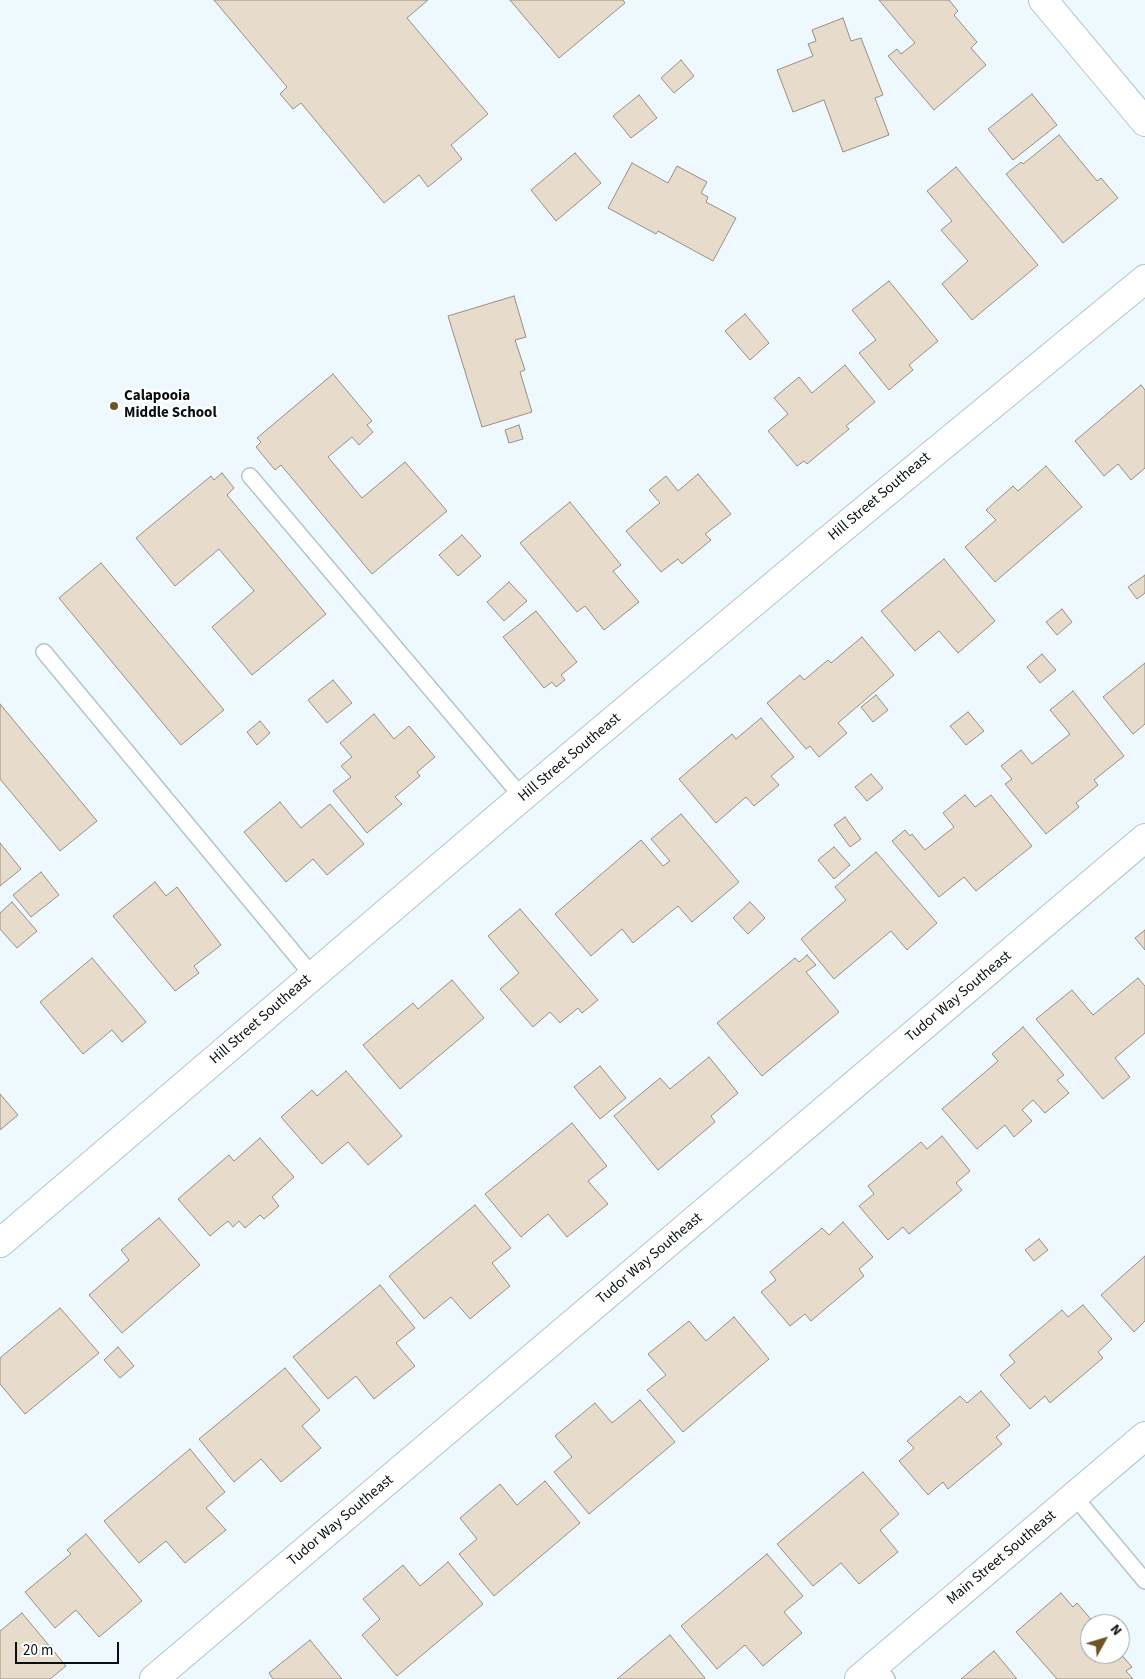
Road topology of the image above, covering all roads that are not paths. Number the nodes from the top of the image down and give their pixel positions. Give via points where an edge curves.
1 (1043, 0) edge
2 (1145, 122) edge
3 (1145, 279) edge
4 (250, 476) dead end
5 (44, 652) dead end
6 (522, 798) junction
7 (1145, 838) edge
8 (313, 976) junction
9 (0, 1243) edge
10 (1145, 1436) edge
11 (1074, 1496) junction
12 (1145, 1581) edge
13 (874, 1674) edge
14 (154, 1679) edge

1 - 2 street
3 - 6 street, Hill Street Southeast via 820,546
4 - 6 lane
5 - 8 lane
6 - 8 street, Hill Street Southeast
7 - 14 street, Tudor Way Southeast
8 - 9 street, Hill Street Southeast
10 - 11 street, Main Street Southeast
11 - 12 lane
11 - 13 street, Main Street Southeast

